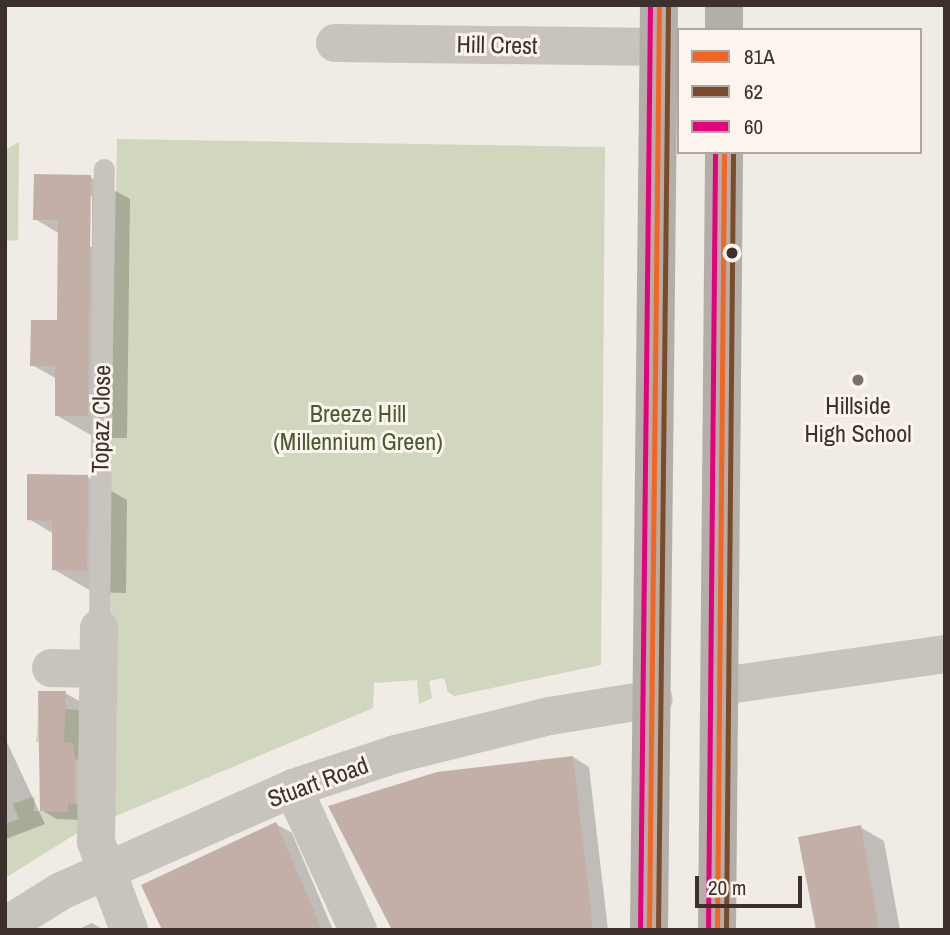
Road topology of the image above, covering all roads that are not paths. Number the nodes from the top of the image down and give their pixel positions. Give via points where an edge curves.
1 (659, 5) edge
2 (724, 5) edge
3 (724, 28) edge
4 (335, 43) dead end
5 (658, 47) junction
6 (724, 154) edge
7 (104, 169) dead end
8 (99, 628) joint
9 (945, 654) edge
10 (51, 668) dead end
11 (98, 669) junction
12 (721, 685) junction
13 (654, 699) junction
14 (293, 788) junction
15 (105, 875) junction
16 (5, 926) edge
17 (129, 930) edge
18 (358, 930) edge
19 (649, 930) edge
20 (717, 930) edge

1 - 5 highway
2 - 3 highway
4 - 5 street, Hill Crest
5 - 13 highway
6 - 12 highway
7 - 8 lane, Topaz Close
8 - 11 street, Topaz Close
9 - 12 street
10 - 11 street
11 - 15 street, Topaz Close via 96,842
12 - 20 highway
13 - 14 street, Stuart Road via 550,716 396,754
13 - 19 highway
14 - 15 street, Stuart Road
14 - 18 street
15 - 16 street, Stuart Road via 61,891
15 - 17 street, Topaz Close

